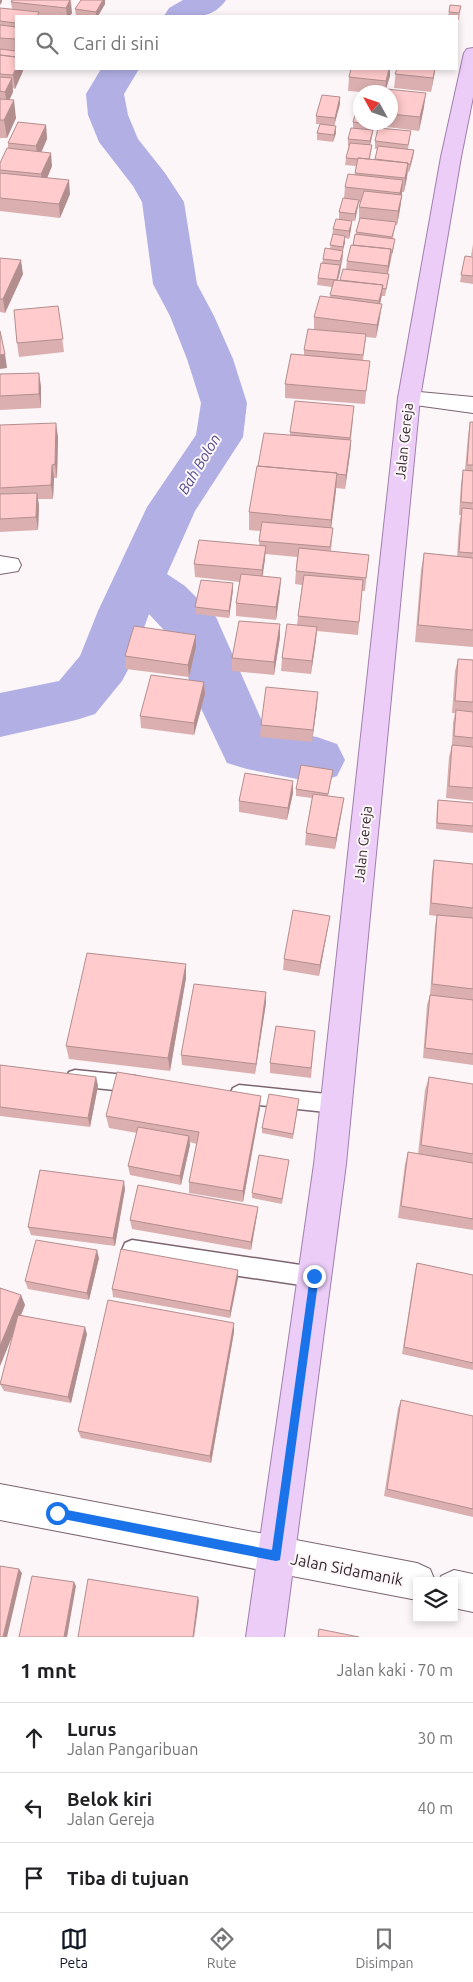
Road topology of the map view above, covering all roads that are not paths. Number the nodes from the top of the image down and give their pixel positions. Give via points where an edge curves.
1 (473, 53) edge
2 (409, 398) junction
3 (473, 405) edge
4 (60, 1076) edge
5 (149, 1085) edge
6 (218, 1092) edge
7 (336, 1104) junction
8 (132, 1250) edge
9 (314, 1276) junction
10 (0, 1502) edge
11 (276, 1556) junction
12 (413, 1581) edge
13 (458, 1590) edge
14 (473, 1593) edge
15 (265, 1637) edge

1 - 2 main road, Jalan Gereja via 451,157
2 - 3 street
2 - 7 main road, Jalan Gereja
4 - 5 lane
6 - 7 lane
7 - 9 main road, Jalan Gereja
8 - 9 lane
9 - 11 main road, Jalan Gereja
10 - 11 street, Jalan Sidamanik
11 - 12 street, Jalan Sidamanik
11 - 15 main road, Jalan Gereja
13 - 14 street

